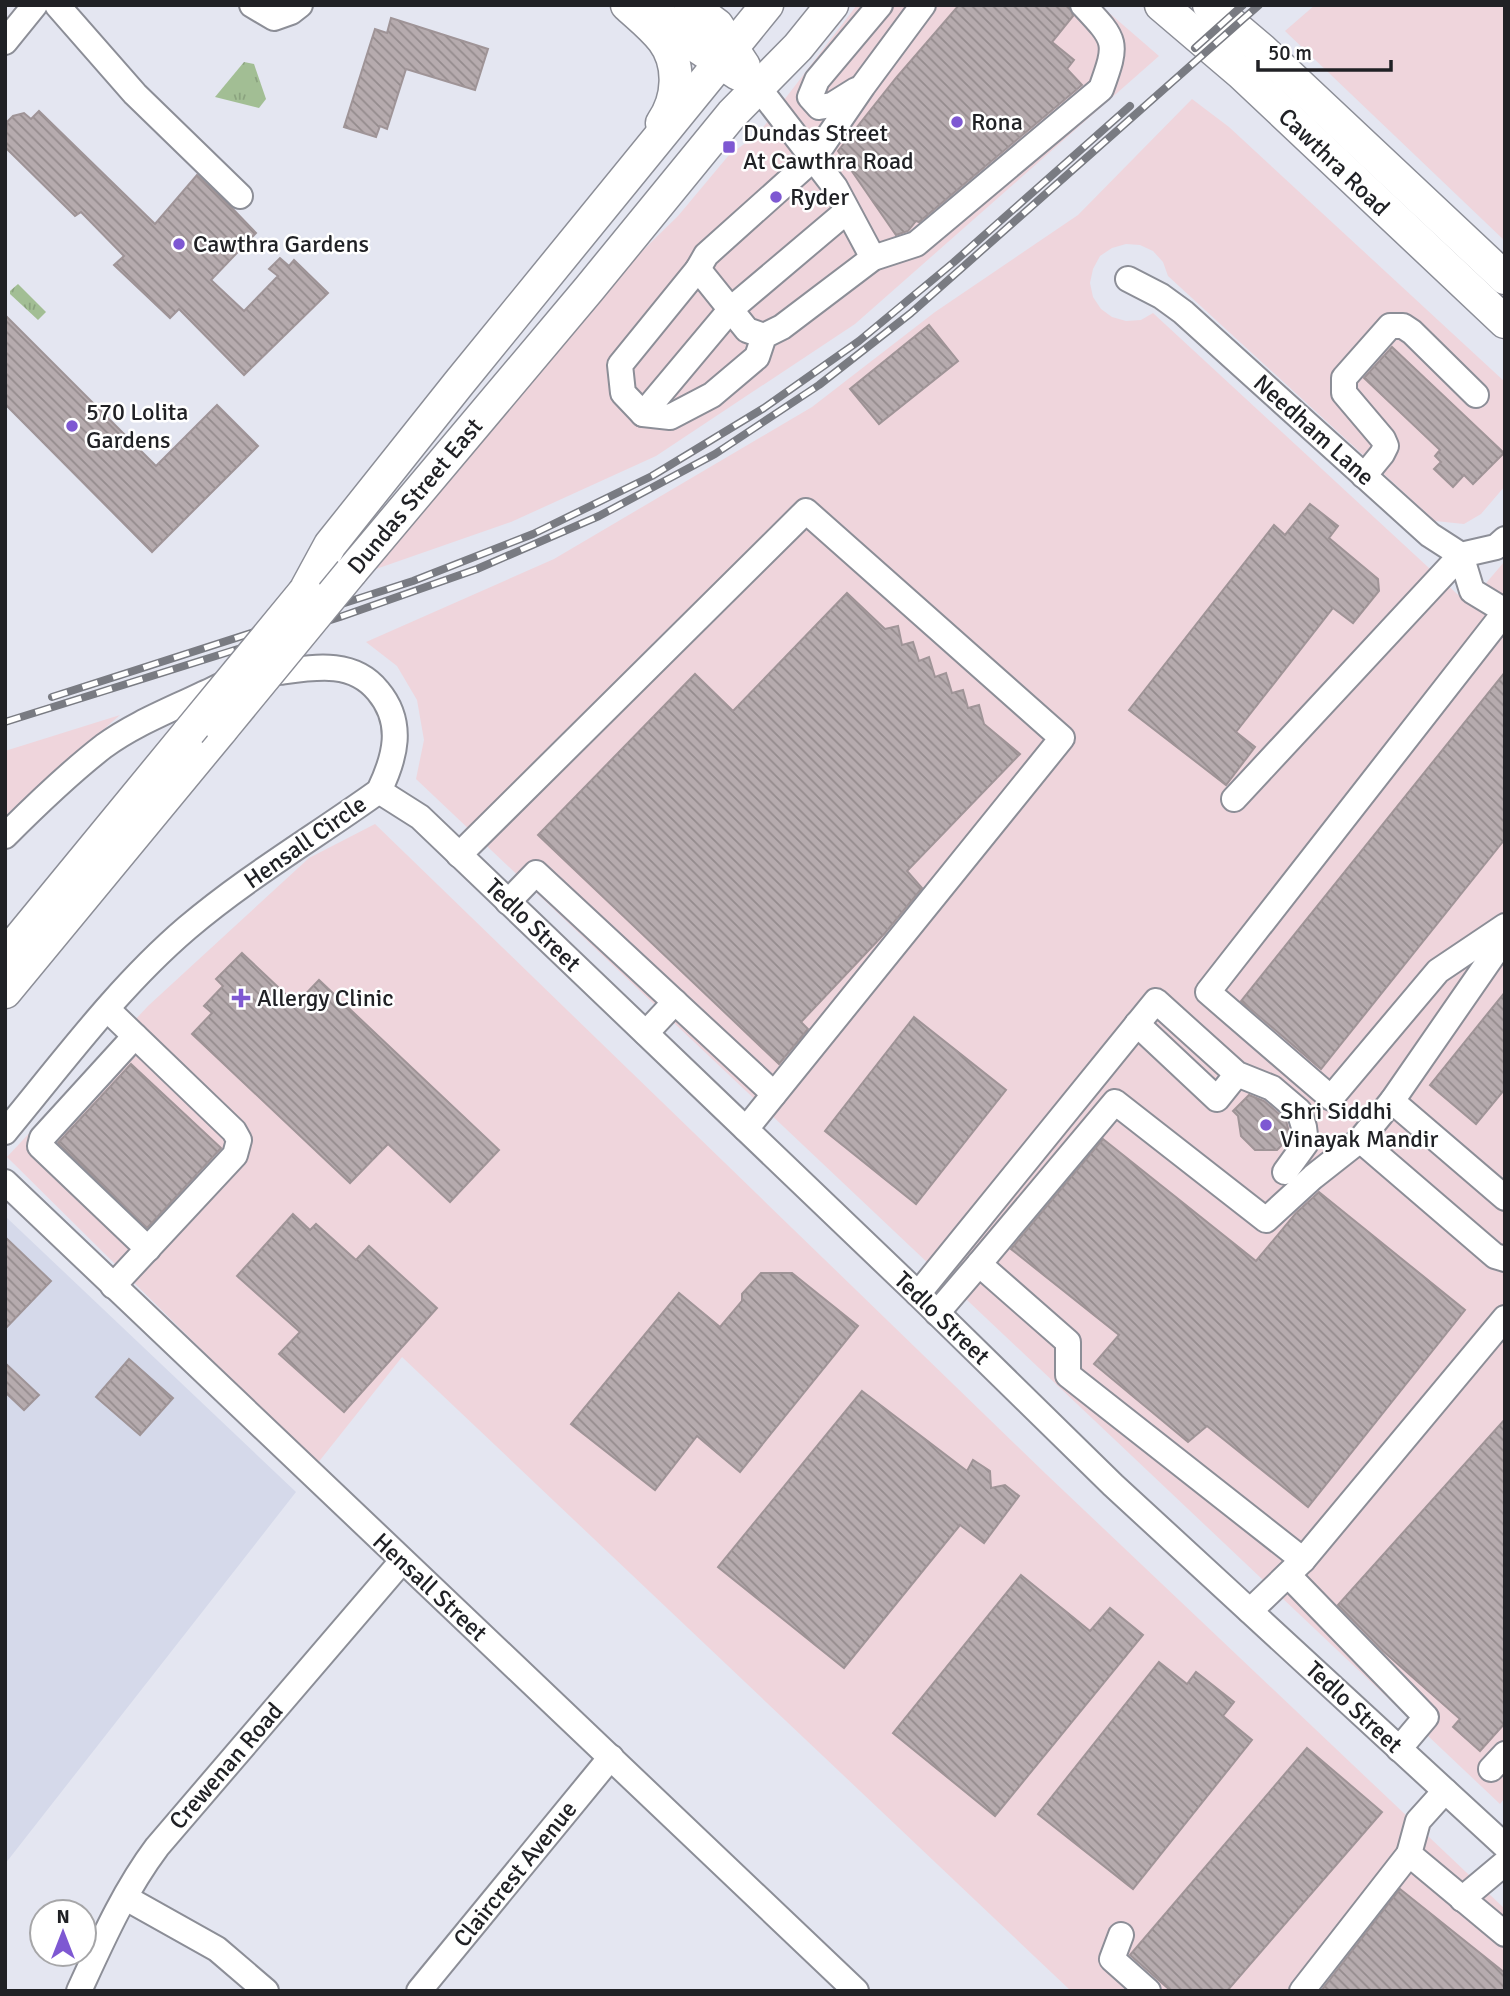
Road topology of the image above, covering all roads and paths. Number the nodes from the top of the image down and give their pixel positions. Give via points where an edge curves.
1 (35, 5) edge
2 (57, 5) edge
3 (252, 5) edge
4 (300, 5) edge
5 (627, 5) edge
6 (648, 5) edge
7 (690, 5) edge
8 (768, 5) edge
9 (832, 5) edge
10 (880, 5) edge
11 (923, 5) edge
12 (1083, 5) edge
13 (1161, 5) edge
14 (1209, 5) edge
15 (5, 42) edge
16 (727, 56) junction
17 (863, 86) junction
18 (758, 87) junction
19 (813, 159) junction
20 (619, 187) junction
21 (240, 196) dead end
22 (848, 211) junction
23 (873, 258) junction
24 (698, 269) junction
25 (1505, 278) edge
26 (1128, 279) dead end
27 (731, 310) junction
28 (1505, 322) edge
29 (764, 336) junction
30 (1476, 395) dead end
31 (643, 414) junction
32 (1364, 476) junction
33 (1505, 539) edge
34 (1461, 555) junction
35 (1505, 611) edge
36 (379, 791) junction
37 (1234, 799) dead end
38 (5, 836) edge
39 (459, 855) junction
40 (508, 902) junction
41 (1505, 926) edge
42 (1505, 938) edge
43 (5, 956) edge
44 (5, 992) edge
45 (675, 1002) junction
46 (107, 1009) junction
47 (646, 1033) junction
48 (135, 1036) junction
49 (774, 1094) junction
50 (1392, 1101) junction
51 (746, 1129) junction
52 (5, 1132) edge
53 (1360, 1140) junction
54 (1284, 1171) dead end
55 (5, 1182) edge
56 (1505, 1198) edge
57 (148, 1249) junction
58 (1505, 1259) edge
59 (979, 1264) junction
60 (113, 1286) junction
61 (918, 1294) junction
62 (937, 1313) junction
63 (1505, 1318) edge
64 (402, 1561) junction
65 (1295, 1567) junction
66 (1250, 1611) junction
67 (1399, 1749) junction
68 (611, 1757) junction
69 (1445, 1791) junction
70 (1505, 1846) edge
71 (1409, 1854) junction
72 (1505, 1863) edge
73 (126, 1898) junction
74 (1462, 1899) junction
75 (1505, 1934) edge
76 (1121, 1936) dead end
77 (79, 1991) edge
78 (266, 1991) edge
79 (419, 1991) edge
80 (856, 1991) edge
81 (1147, 1991) edge
82 (1302, 1991) edge

1 - 15 street
2 - 21 street via 135,94
3 - 4 street via 274,18
5 - 20 main road via 665,43 675,84 669,113 625,171
6 - 16 main road via 699,48
7 - 16 main road via 717,26
8 - 16 main road, Dundas Street East
9 - 18 main road, Dundas Street East
10 - 17 street via 817,80 810,97 819,107 832,105
11 - 17 street
12 - 23 street via 1111,37 1112,58 1101,89 916,243
13 - 28 main road, Cawthra Road via 1242,74
14 - 25 main road, Cawthra Road
16 - 18 main road
16 - 20 main road, Dundas Street East
17 - 19 street
18 - 19 street
18 - 44 main road, Dundas Street East, bridge
19 - 22 street
19 - 24 street via 706,255
20 - 43 main road, Dundas Street East, bridge via 330,545 305,592
22 - 23 street
22 - 27 street
23 - 29 street
24 - 27 street
24 - 31 street via 620,365 623,393
26 - 32 street, Needham Lane via 1183,312
27 - 29 street via 747,330
27 - 31 street
29 - 31 street via 757,357 712,395 670,417
30 - 32 street via 1412,332 1390,326 1345,378 1345,393 1386,446
32 - 34 street, Needham Lane via 1430,536
33 - 34 street via 1496,547
34 - 35 street via 1472,591
34 - 37 street
35 - 41 street via 1208,992 1331,1098 1438,971
36 - 38 street, Hensall Circle via 395,748 388,706 369,681 345,670 317,666 240,677 139,724 96,753
36 - 39 street, Tedlo Street via 420,817
36 - 46 street, Hensall Circle via 187,928
39 - 40 street, Tedlo Street
39 - 49 street via 806,511 1062,738
40 - 45 street via 536,873
40 - 47 street, Tedlo Street
42 - 50 street
45 - 47 street
45 - 49 street
46 - 48 street
46 - 52 street, Hensall Circle
47 - 51 street, Tedlo Street
48 - 57 street via 234,1130 239,1140 235,1155
48 - 57 street via 42,1138 40,1146
49 - 51 street
50 - 53 street
50 - 56 street
51 - 61 street, Tedlo Street
53 - 58 street via 1495,1256
53 - 59 street via 1266,1220 1115,1102
54 - 61 street via 1306,1143 1299,1111 1272,1088 1237,1074 1156,1001
55 - 60 street, Hensall Street
57 - 60 street
59 - 62 street
59 - 65 street via 1068,1342 1068,1375
60 - 64 street, Hensall Street
61 - 62 street, Tedlo Street
62 - 66 street, Tedlo Street
63 - 65 street
64 - 68 street, Hensall Street
64 - 73 street, Crewenan Road via 157,1847 136,1874
65 - 66 street
65 - 67 street via 1426,1717
66 - 67 street, Tedlo Street
67 - 69 street, Tedlo Street
68 - 79 street, Claircrest Avenue
68 - 80 street, Hensall Street
69 - 70 street, Tedlo Street
69 - 71 street via 1418,1821
71 - 74 street
71 - 82 street
72 - 74 street
73 - 77 street, Crewenan Road
73 - 78 street via 217,1949
74 - 75 street
76 - 81 street via 1112,1959

